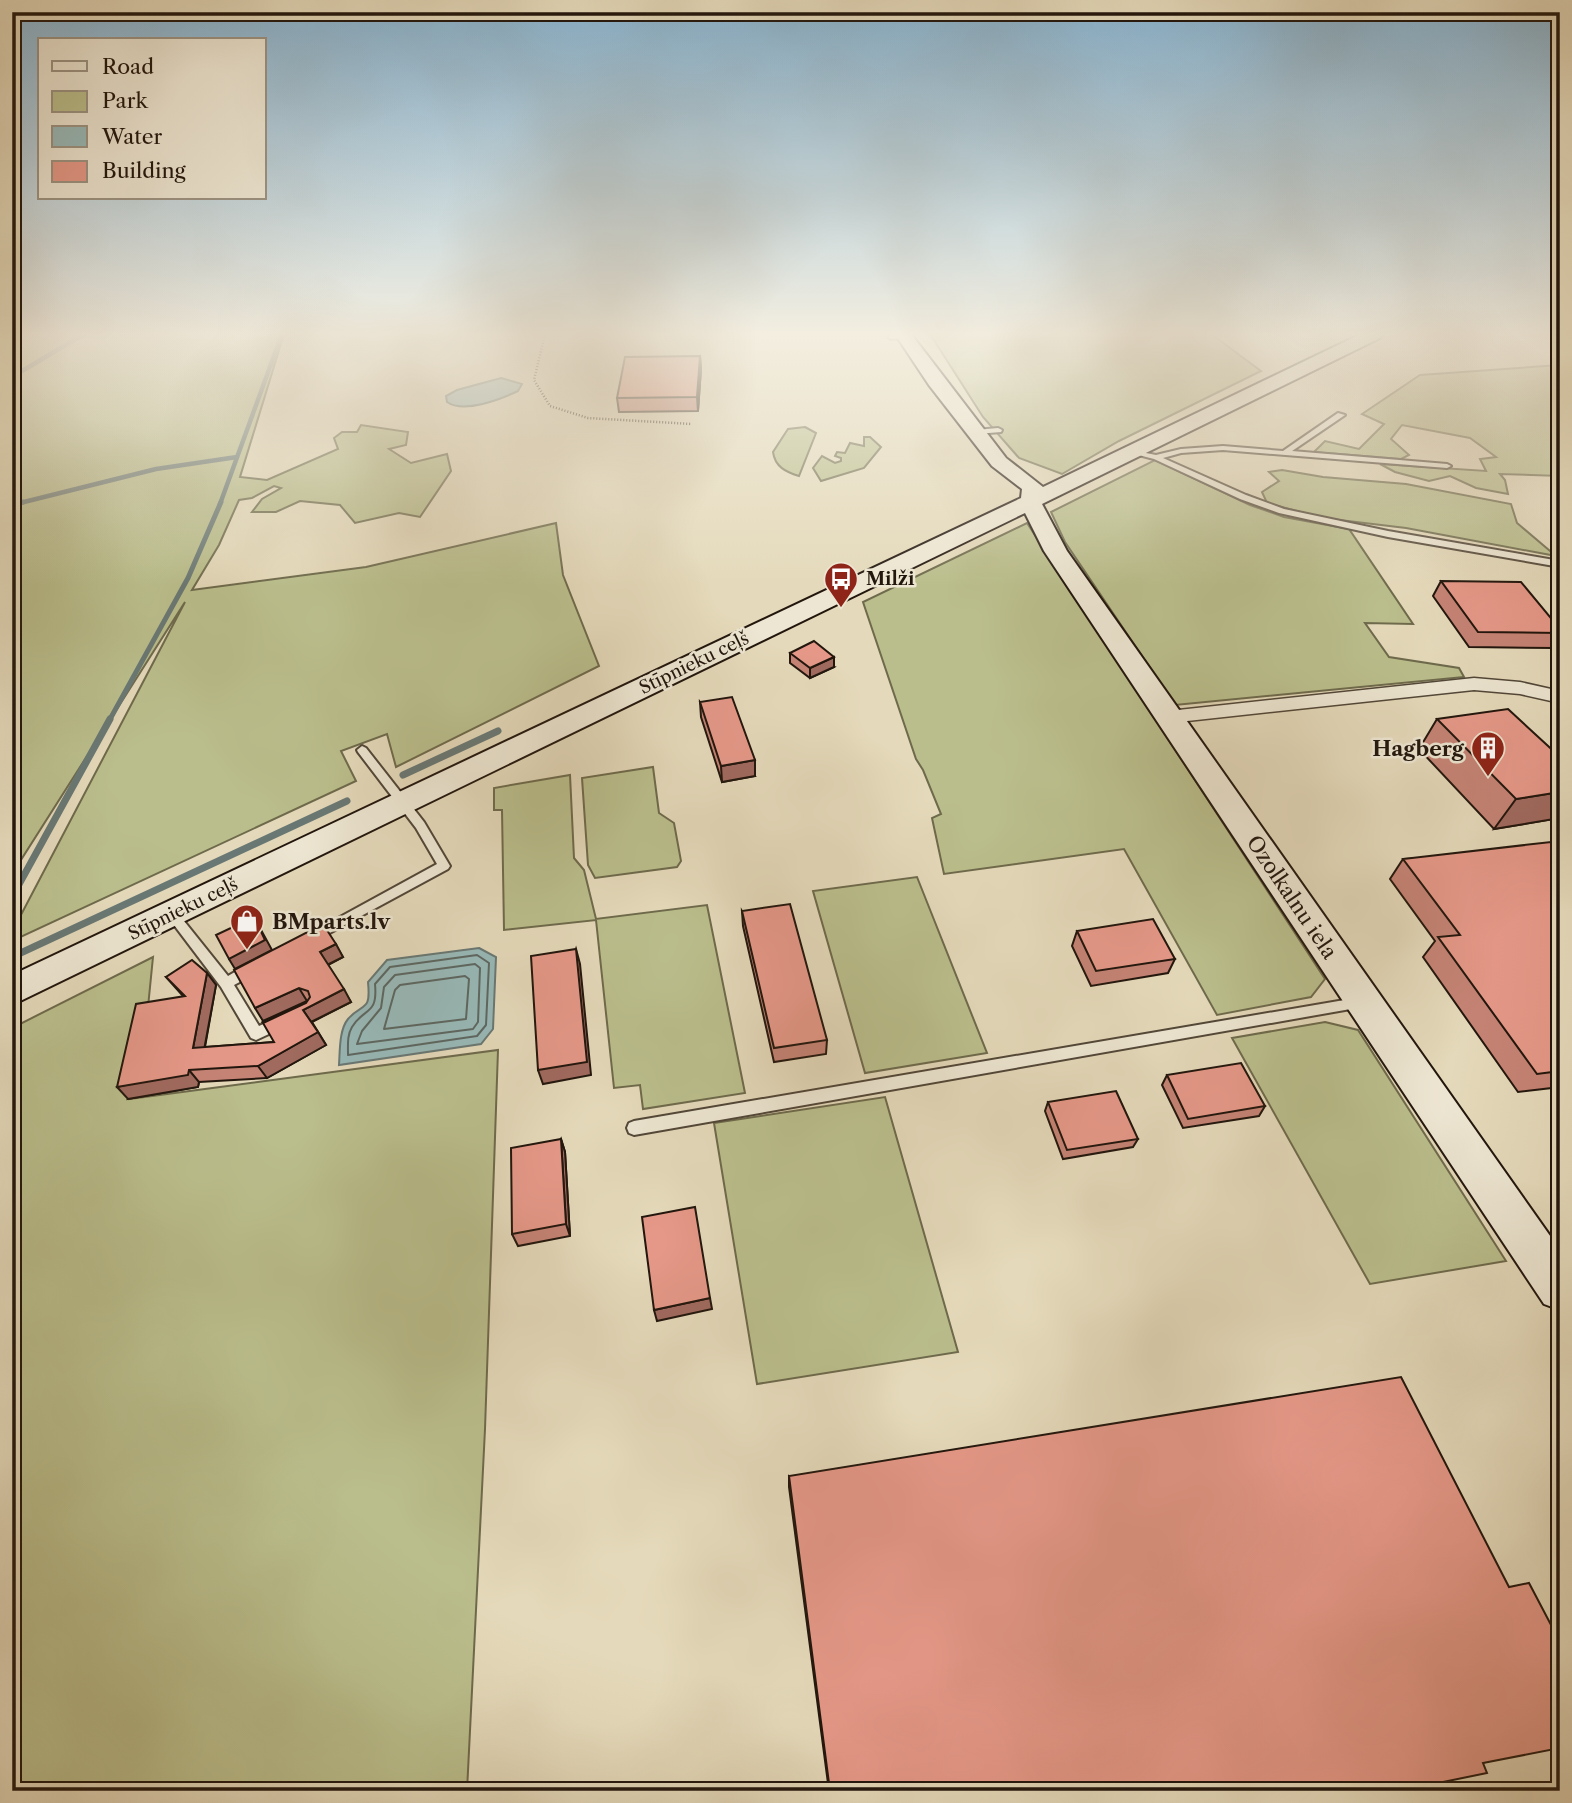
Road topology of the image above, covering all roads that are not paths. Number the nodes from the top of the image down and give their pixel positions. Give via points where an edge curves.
1 (965, 418) edge
2 (1213, 418) edge
3 (1336, 418) edge
4 (998, 430) dead end
5 (976, 432) junction
6 (1284, 453) junction
7 (1144, 454) junction
8 (1447, 466) dead end
9 (1030, 502) junction
10 (1560, 564) edge
11 (1560, 697) edge
12 (1170, 717) junction
13 (362, 750) dead end
14 (403, 803) junction
15 (172, 914) junction
16 (296, 946) edge
17 (261, 964) edge
18 (226, 983) junction
19 (12, 991) edge
20 (1362, 1002) junction
21 (287, 1019) edge
22 (634, 1128) dead end
23 (1560, 1289) edge

1 - 5 main road
2 - 7 main road, Stīpnieku ceļš
3 - 6 lane
4 - 5 lane
5 - 9 main road via 999,462 1017,499
6 - 7 lane via 1223,448
6 - 8 lane
7 - 9 main road, Stīpnieku ceļš
7 - 10 lane via 1282,511
9 - 12 main road, Ozolkalnu iela via 1056,551
9 - 14 main road, Stīpnieku ceļš
11 - 12 street via 1474,684
12 - 20 main road, Ozolkalnu iela
13 - 14 lane
14 - 15 main road, Stīpnieku ceļš
14 - 16 lane via 444,866
15 - 18 lane
15 - 19 main road, Stīpnieku ceļš
17 - 18 lane
18 - 21 lane via 256,1034
20 - 22 lane
20 - 23 main road, Ozolkalnu iela

